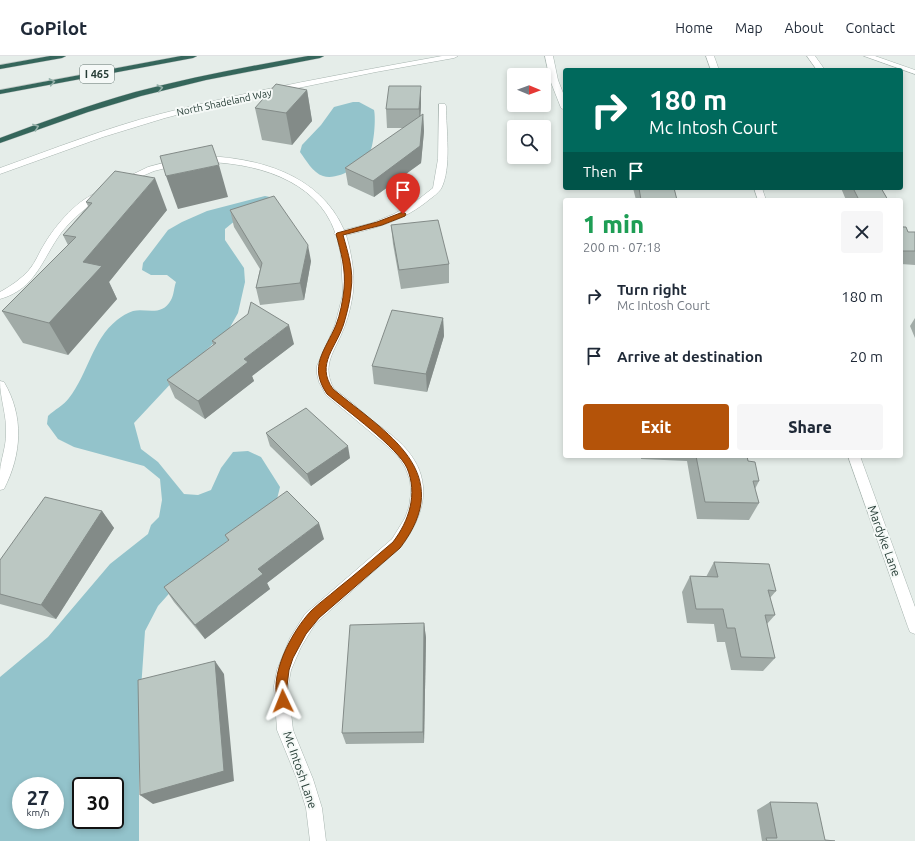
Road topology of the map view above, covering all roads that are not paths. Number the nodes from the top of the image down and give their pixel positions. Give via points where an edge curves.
1 (62, 56) edge
2 (193, 56) edge
3 (320, 56) edge
4 (454, 56) edge
5 (549, 56) edge
6 (710, 56) edge
7 (811, 56) edge
8 (868, 56) edge
9 (0, 67) edge
10 (714, 68) edge
11 (820, 68) edge
12 (915, 72) edge
13 (0, 92) edge
14 (563, 103) edge
15 (442, 106) dead end
16 (0, 141) edge
17 (0, 172) edge
18 (339, 234) junction
19 (0, 296) edge
20 (0, 385) edge
21 (855, 458) edge
22 (0, 485) edge
23 (915, 627) edge
24 (318, 841) edge

1 - 9 highway
13 -> 2 highway, I 465
16 -> 3 highway via 139,94
4 - 17 street, North Shadeland Way via 215,103 162,116 86,139
5 - 14 street via 554,80
6 - 10 street
7 - 11 street
8 - 12 street
15 - 18 street via 442,165 436,188 422,202 403,214 380,224
18 - 19 street, Mc Intosh Lane via 336,223 326,208 312,194 290,179 264,167 227,159 176,163 135,176 91,201 62,227 32,272 17,287
18 - 24 street, Mc Intosh Lane via 347,264 348,289 340,324 324,357 324,384 406,458 414,476 417,496 413,516 403,536 387,554 310,620 295,643 284,670 281,686 285,730 314,808
20 - 22 street via 10,407 13,431 12,449
21 - 23 street, Mardyke Lane

